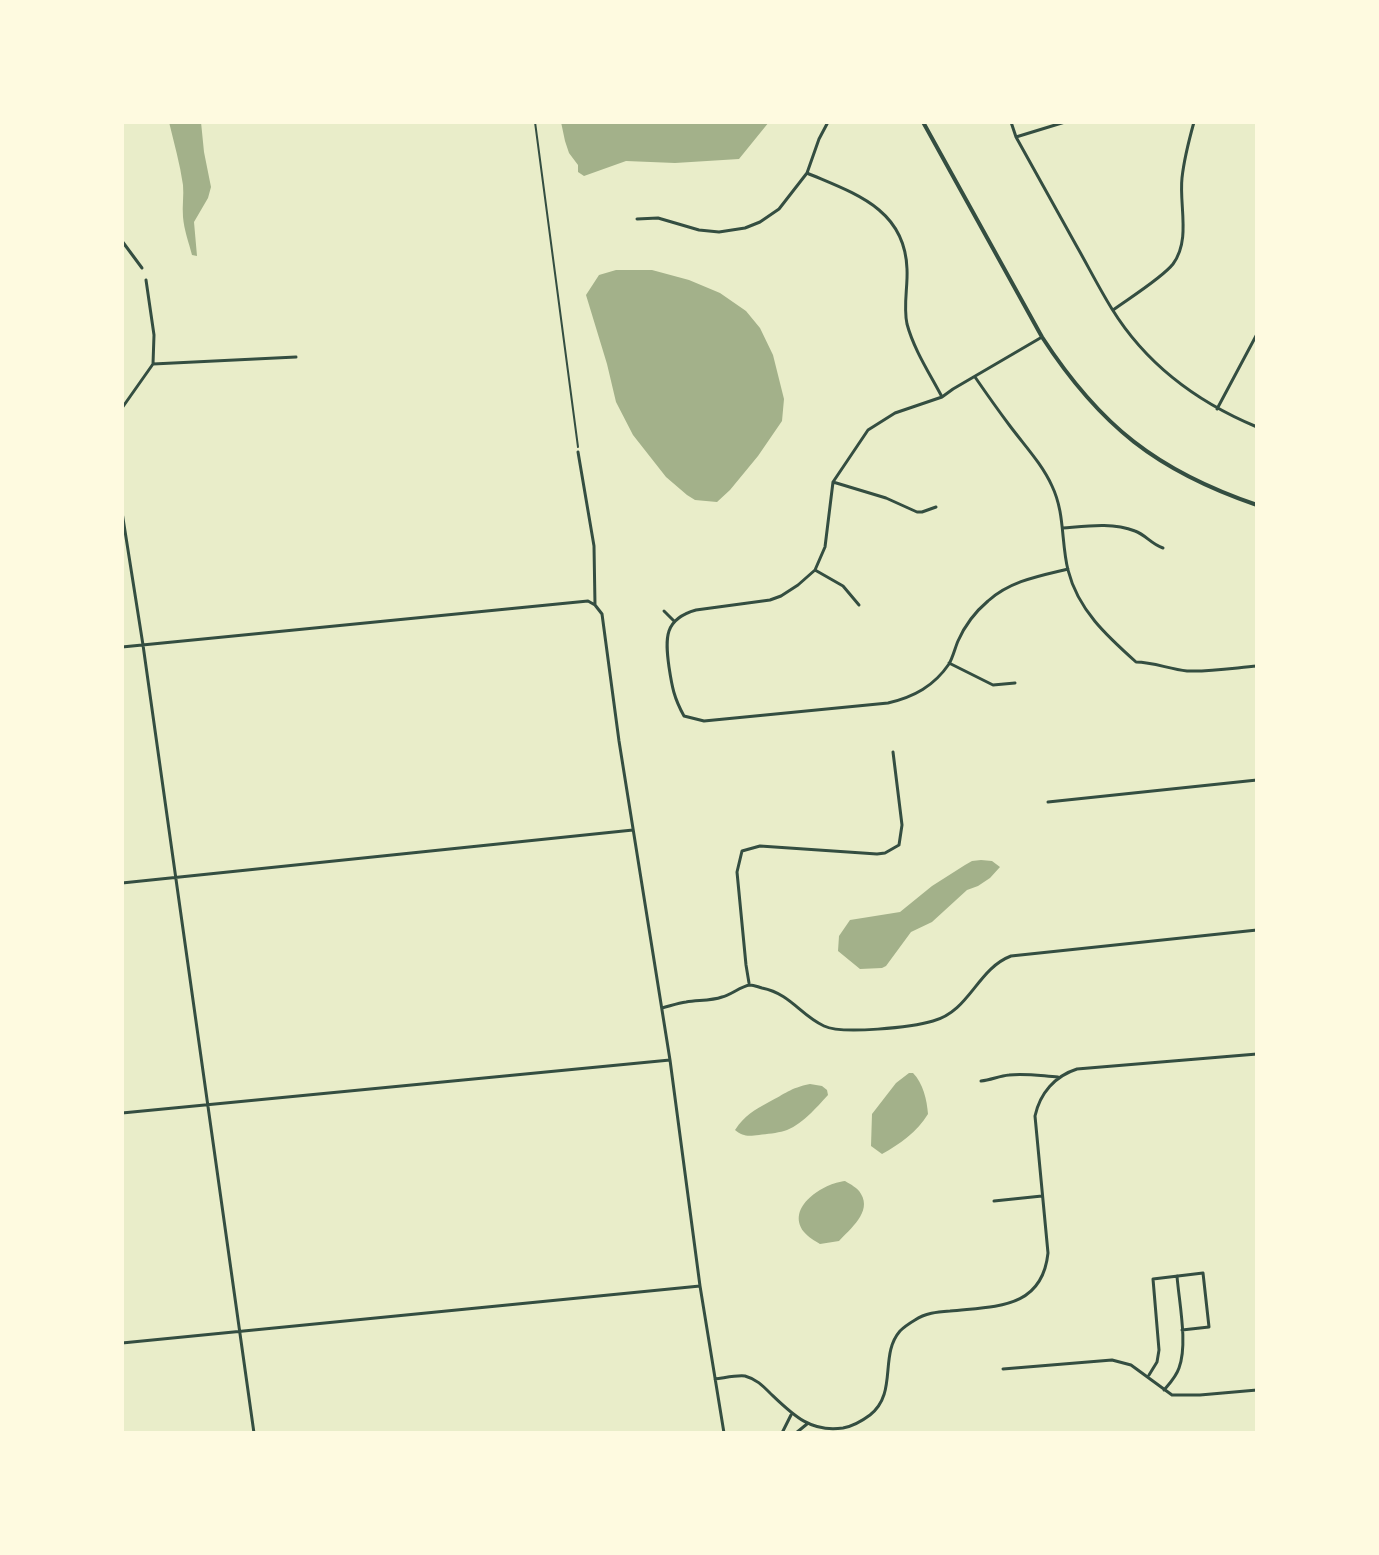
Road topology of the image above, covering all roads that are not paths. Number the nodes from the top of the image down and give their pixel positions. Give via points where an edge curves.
1 (828, 122) edge
2 (923, 122) edge
3 (1011, 122) edge
4 (1065, 122) edge
5 (1194, 122) edge
6 (1016, 137) junction
7 (122, 165) edge
8 (807, 173) junction
9 (122, 190) edge
10 (637, 219) dead end
11 (122, 241) edge
12 (142, 268) dead end
13 (146, 280) dead end
14 (1113, 310) junction
15 (1257, 334) edge
16 (1042, 337) junction
17 (296, 357) dead end
18 (153, 364) junction
19 (975, 377) junction
20 (942, 397) junction
21 (122, 408) edge
22 (1217, 409) junction
23 (1257, 427) edge
24 (578, 452) road end
25 (833, 482) junction
26 (1257, 505) edge
27 (936, 507) dead end
28 (122, 512) edge
29 (1063, 528) junction
30 (1163, 548) dead end
31 (1068, 569) junction
32 (815, 570) junction
33 (595, 605) junction
34 (859, 605) dead end
35 (664, 611) dead end
36 (674, 621) junction
37 (143, 645) junction
38 (122, 647) edge
39 (949, 663) junction
40 (1257, 666) edge
41 (1015, 683) dead end
42 (893, 752) dead end
43 (1257, 780) edge
44 (1048, 802) dead end
45 (633, 830) junction
46 (174, 878) junction
47 (122, 883) edge
48 (1257, 930) edge
49 (749, 985) junction
50 (661, 1009) junction
51 (1257, 1054) edge
52 (670, 1060) junction
53 (1058, 1077) junction
54 (981, 1081) dead end
55 (206, 1105) junction
56 (122, 1113) edge
57 (1042, 1196) junction
58 (994, 1201) dead end
59 (1177, 1276) junction
60 (700, 1286) junction
61 (1182, 1330) junction
62 (238, 1332) junction
63 (122, 1343) edge
64 (1003, 1369) dead end
65 (1148, 1376) junction
66 (715, 1379) junction
67 (1164, 1390) junction
68 (1257, 1390) edge
69 (791, 1414) junction
70 (807, 1424) junction
71 (254, 1433) edge
72 (724, 1433) edge
73 (782, 1433) edge
74 (796, 1433) edge

1 - 8 street
2 - 16 street
3 - 6 street
4 - 6 street
5 - 14 street via 1182,180 1180,249 1173,264
6 - 14 street
7 - 9 street
8 - 10 street via 779,209 745,228 707,231 658,218
8 - 20 street via 863,198 886,214 898,232 907,268 907,325
11 - 12 street
13 - 18 street
14 - 22 street via 1152,359
15 - 22 street
16 - 19 street
16 - 26 street via 1083,394 1142,449 1208,487
17 - 18 street
18 - 21 street
19 - 20 street
19 - 29 street via 1039,463 1052,486
20 - 25 street via 902,410 868,430
22 - 23 street
24 - 33 street via 594,546
25 - 27 street via 917,512
25 - 32 street via 827,538
28 - 37 street
29 - 30 street via 1120,527
29 - 31 street
31 - 39 street via 1022,581 994,596 970,620
31 - 40 street via 1092,619 1136,662 1200,671
32 - 34 street via 843,586
32 - 36 street via 781,596 696,610
33 - 37 street via 588,601
33 - 45 street via 602,614
35 - 36 street
36 - 39 street via 666,646 672,691 684,716 710,721 905,699 931,684
37 - 38 street
37 - 46 street
39 - 41 street via 993,685
42 - 49 street via 902,825 899,845 877,854 760,846 742,851 737,872
43 - 44 street
45 - 46 street
45 - 50 street
46 - 47 street
46 - 55 street
48 - 49 street via 1011,956 994,964 955,1011 924,1023 831,1029 778,993
49 - 50 street via 723,997
50 - 52 street
51 - 53 street via 1077,1069
52 - 55 street
52 - 60 street
53 - 54 street via 1025,1074
53 - 57 street via 1040,1099 1035,1116
55 - 56 street
55 - 62 street
57 - 58 street
57 - 70 street via 1048,1253 1035,1288 1008,1304 916,1319 894,1343 879,1408 842,1428
59 - 61 street
59 - 61 street via 1203,1273 1209,1327
59 - 65 street via 1153,1279 1159,1350
60 - 62 street
60 - 66 street
61 - 67 street via 1181,1360
62 - 63 street
62 - 71 street
64 - 65 street via 1112,1360
65 - 67 street
66 - 69 street via 743,1376 758,1381
66 - 72 street
67 - 68 street via 1200,1395
69 - 70 street
69 - 73 street
70 - 74 street

